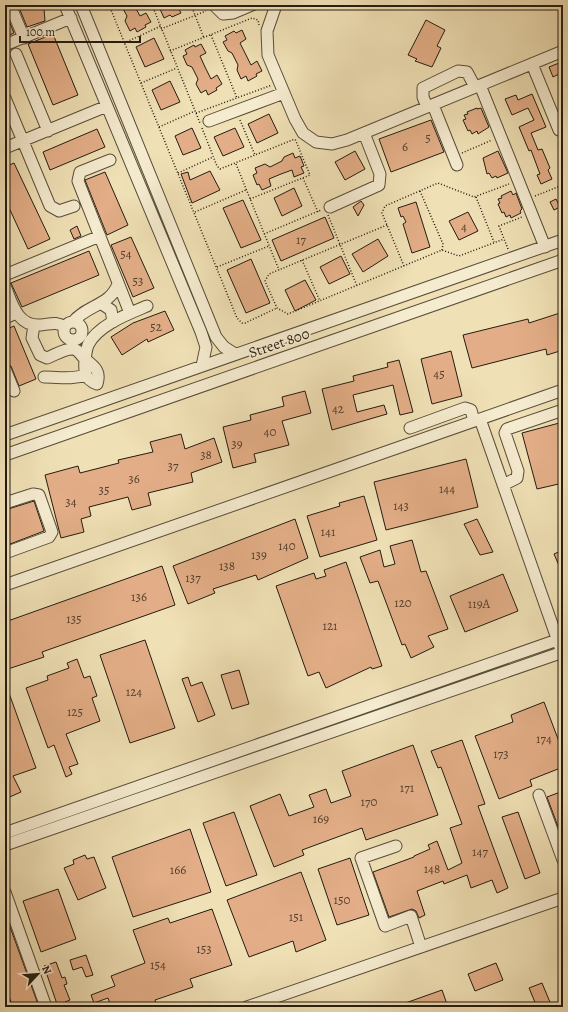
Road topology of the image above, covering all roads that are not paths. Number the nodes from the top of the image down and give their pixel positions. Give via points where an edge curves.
1 (10, 5) edge
2 (65, 5) edge
3 (81, 5) edge
4 (252, 5) edge
5 (276, 5) edge
6 (214, 6) edge
7 (71, 18) junction
8 (24, 38) junction
9 (5, 46) edge
10 (563, 51) edge
11 (16, 54) dead end
12 (532, 64) junction
13 (478, 86) junction
14 (281, 94) junction
15 (5, 98) edge
16 (107, 106) junction
17 (430, 106) junction
18 (209, 121) dead end
19 (48, 130) junction
20 (559, 130) dead end
21 (364, 133) junction
22 (23, 141) junction
23 (5, 148) edge
24 (110, 160) dead end
25 (456, 161) road end
26 (152, 180) junction
27 (140, 185) junction
28 (74, 206) dead end
29 (330, 207) dead end
30 (100, 236) junction
31 (563, 240) edge
32 (545, 247) junction
33 (563, 260) edge
34 (5, 275) edge
35 (118, 284) junction
36 (5, 286) edge
37 (102, 304) junction
38 (147, 306) dead end
39 (16, 313) junction
40 (130, 313) junction
41 (5, 318) edge
42 (339, 319) junction
43 (113, 322) junction
44 (69, 324) junction
45 (34, 325) junction
46 (345, 336) junction
47 (235, 354) junction
48 (86, 360) junction
49 (202, 366) junction
50 (5, 369) edge
51 (44, 377) dead end
52 (14, 391) dead end
53 (562, 394) edge
54 (535, 400) junction
55 (563, 410) edge
56 (73, 411) junction
57 (542, 417) junction
58 (432, 420) junction
59 (477, 420) junction
60 (410, 428) dead end
61 (79, 429) junction
62 (437, 434) junction
63 (5, 435) edge
64 (5, 455) edge
65 (503, 485) junction
66 (5, 503) edge
67 (5, 553) edge
68 (5, 586) edge
69 (560, 639) edge
70 (563, 654) edge
71 (539, 795) dead end
72 (5, 833) edge
73 (5, 845) edge
74 (396, 846) dead end
75 (563, 860) edge
76 (5, 892) edge
77 (563, 898) edge
78 (421, 947) junction
79 (46, 1007) edge
80 (247, 1007) edge

1 - 8 street
2 - 7 street
3 - 26 street
4 - 6 street via 233,13 223,14
5 - 14 street via 267,31 267,43
7 - 8 street
7 - 16 street
8 - 9 street
10 - 12 street
11 - 19 street
12 - 13 street
12 - 20 street
13 - 17 street
13 - 17 street via 467,72 458,71 424,88 423,96
13 - 32 street via 501,136
14 - 18 street
14 - 21 street via 303,133 316,142 332,144
15 - 22 street
16 - 19 street
16 - 27 street
17 - 21 street
17 - 25 street
19 - 22 street
21 - 29 street via 380,174 379,184
22 - 23 street
22 - 28 street via 50,206 59,211
24 - 30 street via 80,172 78,176
26 - 27 street
26 - 47 street via 216,337 224,347
27 - 49 street via 204,341 206,354
30 - 34 street
30 - 35 street
31 - 32 street, Street 800
32 - 42 street, Street 800
33 - 46 street, Street 800
35 - 37 street via 112,296
35 - 40 street
36 - 39 street
37 - 43 street via 111,310
37 - 44 street via 85,311
38 - 40 street
39 - 41 street
39 - 45 street via 21,319
40 - 43 street
42 - 46 street
42 - 47 street, Street 800
43 - 48 street via 89,344
44 - 45 street via 54,322
44 - 48 street via 66,336 71,340 77,339
45 - 48 street via 32,338 40,355 47,358 74,349
46 - 61 street, Street 800
47 - 49 street, Street 800
48 - 51 street via 97,369 97,384 85,375 72,379
49 - 56 street, Street 800
50 - 52 street
53 - 54 street
54 - 57 street
54 - 59 street
55 - 57 street
56 - 61 street
56 - 63 street, Street 800
57 - 65 street via 510,428 505,433 518,471 517,478
58 - 59 street via 468,408
58 - 60 street
58 - 62 street
59 - 62 street
59 - 65 street
61 - 64 street, Street 800
62 - 68 street
65 - 69 street
66 - 67 street via 33,494 39,496 52,532 49,537
69 - 70 street
69 - 72 street
70 - 73 street
71 - 75 street
74 - 78 street via 361,858 385,926 411,916
76 - 79 street
77 - 78 street
78 - 80 street

